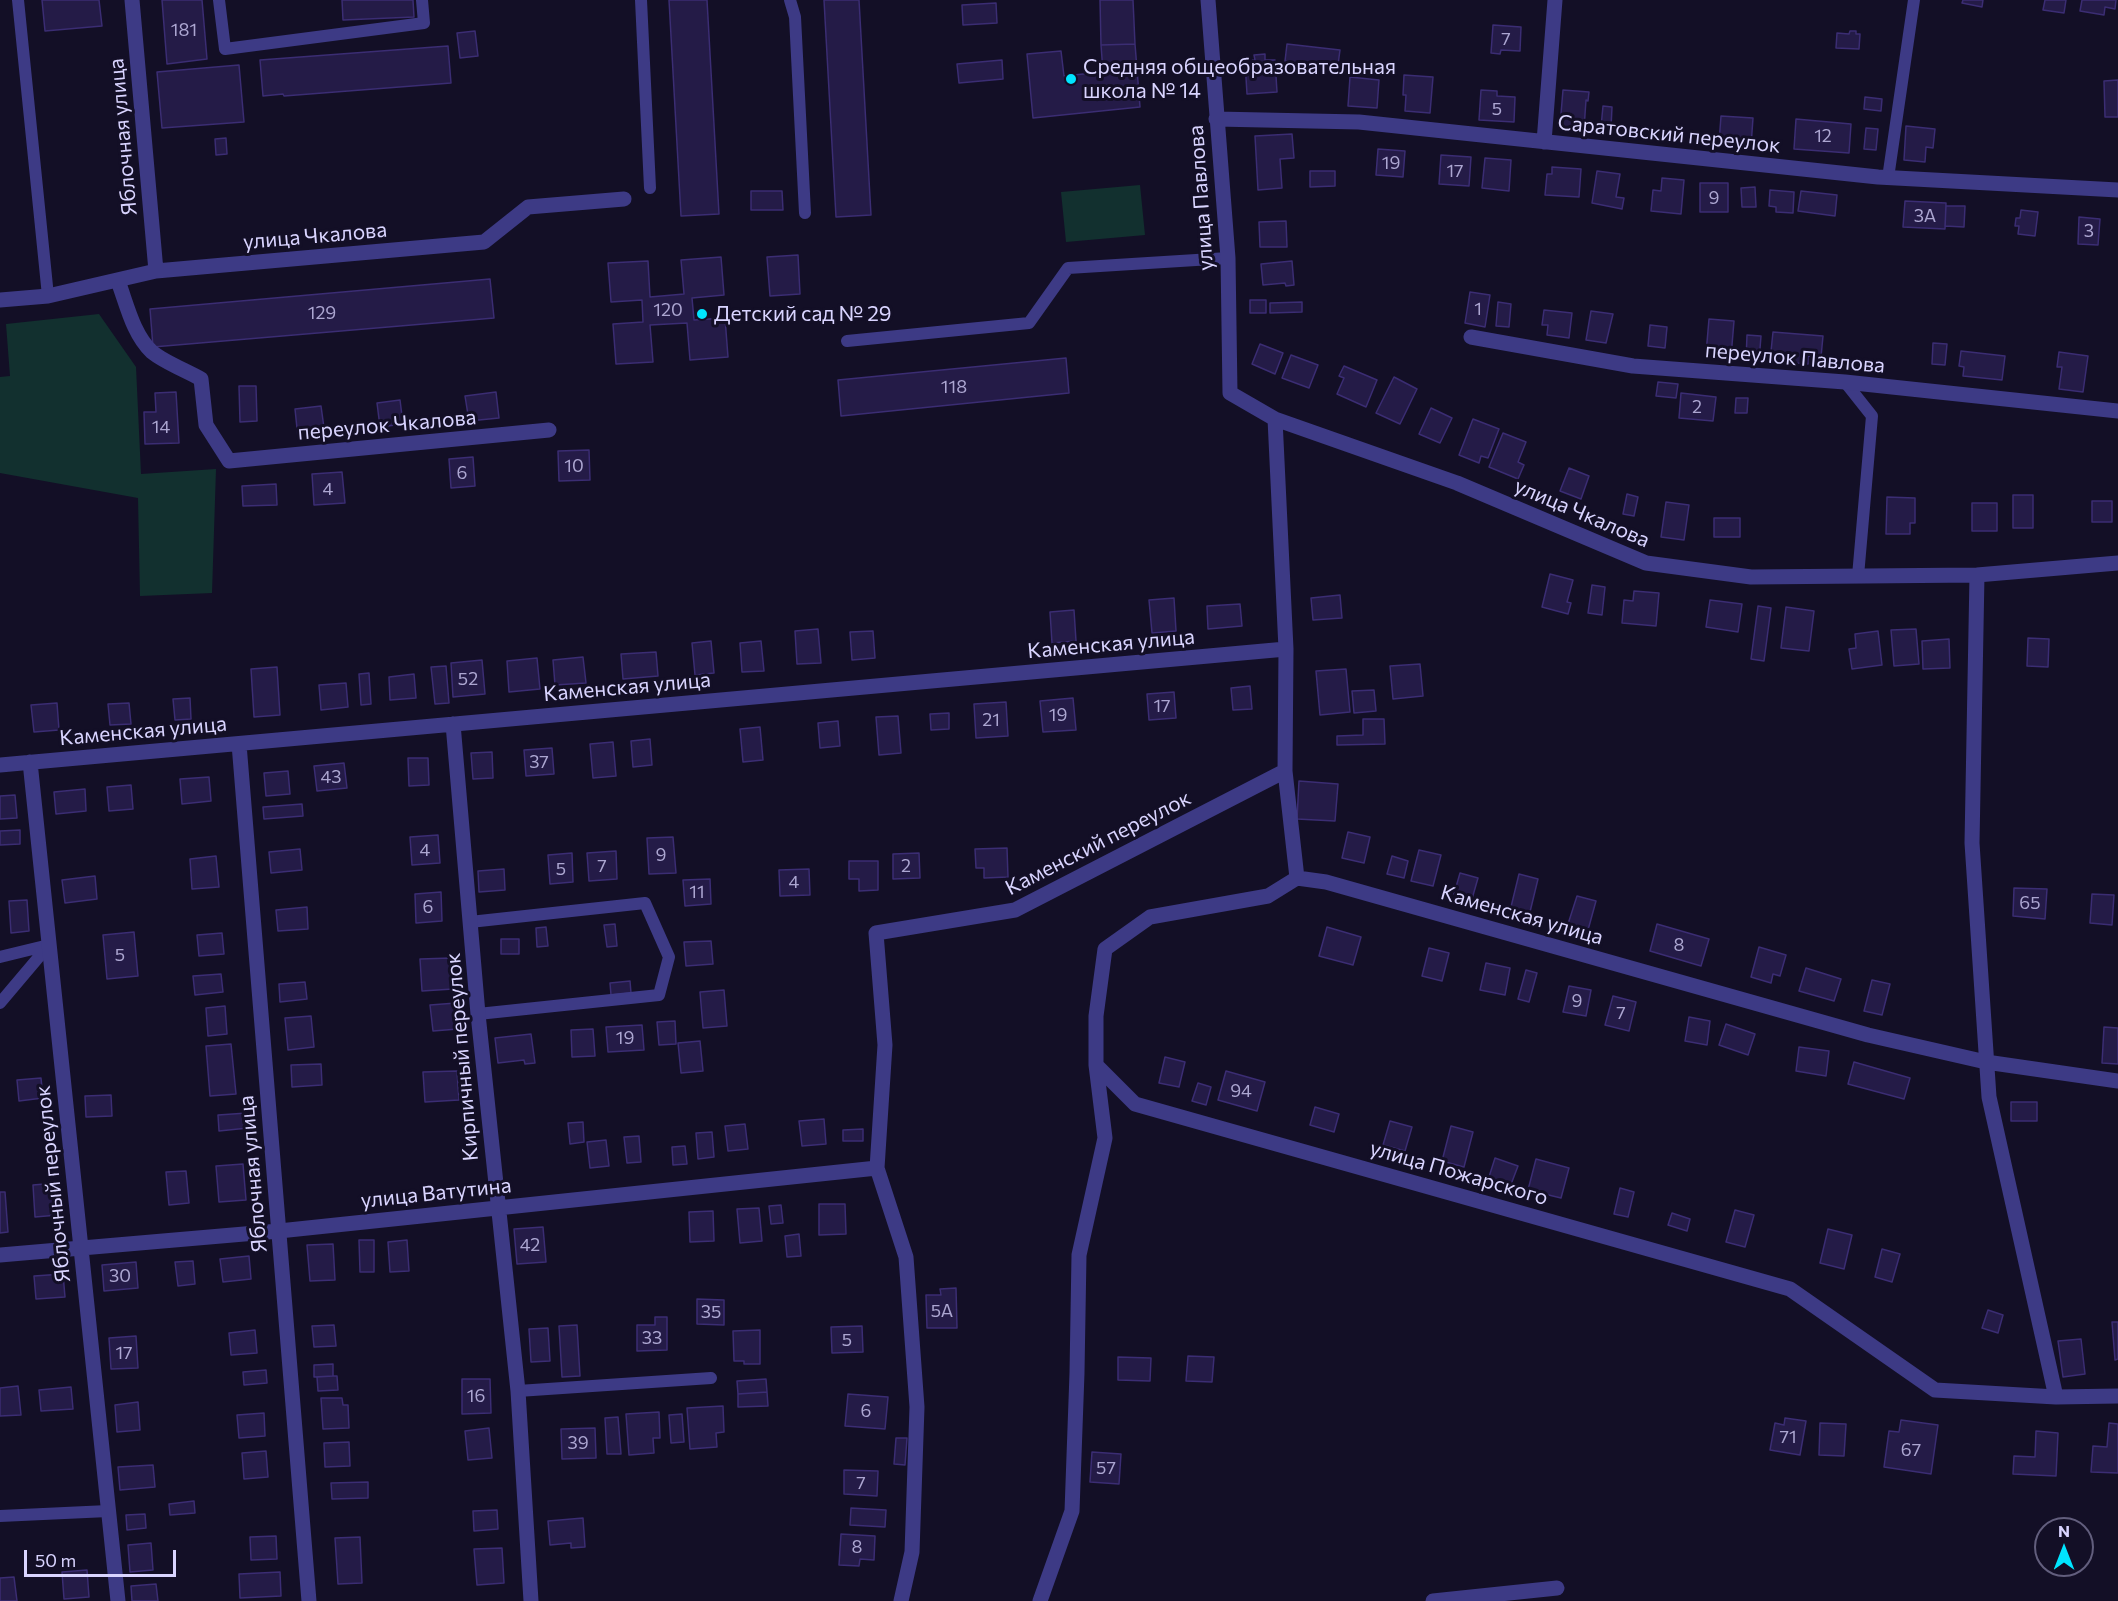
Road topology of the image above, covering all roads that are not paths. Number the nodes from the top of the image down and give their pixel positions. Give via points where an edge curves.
1 (18, 0) edge
2 (132, 0) edge
3 (219, 0) edge
4 (422, 0) edge
5 (641, 0) edge
6 (790, 0) edge
7 (1208, 0) edge
8 (1555, 0) edge
9 (1914, 0) edge
10 (1216, 119) junction
11 (1544, 142) junction
12 (1888, 178) junction
13 (650, 188) dead end
14 (2118, 190) edge
15 (624, 199) dead end
16 (805, 213) dead end
17 (1228, 258) junction
18 (156, 271) junction
19 (118, 281) junction
20 (48, 296) junction
21 (0, 300) edge
22 (1471, 337) dead end
23 (847, 341) dead end
24 (1845, 382) junction
25 (1230, 393) joint
26 (2118, 411) edge
27 (1275, 419) junction
28 (549, 430) dead end
29 (2118, 563) edge
30 (1977, 575) junction
31 (1858, 576) junction
32 (1286, 649) junction
33 (453, 724) junction
34 (238, 744) junction
35 (30, 762) junction
36 (0, 765) edge
37 (1285, 771) junction
38 (1297, 878) junction
39 (470, 922) junction
40 (49, 945) junction
41 (0, 957) edge
42 (0, 1003) edge
43 (478, 1014) junction
44 (1986, 1062) junction
45 (1096, 1065) junction
46 (2118, 1081) edge
47 (877, 1168) junction
48 (497, 1207) junction
49 (279, 1231) junction
50 (81, 1247) junction
51 (0, 1256) edge
52 (711, 1378) dead end
53 (518, 1391) junction
54 (2118, 1396) edge
55 (2056, 1397) junction
56 (108, 1511) junction
57 (0, 1516) edge
58 (1557, 1588) dead end
59 (118, 1601) edge
60 (309, 1601) edge
61 (531, 1601) edge
62 (901, 1601) edge
63 (1040, 1601) edge
64 (1433, 1601) edge

1 - 20 lane
2 - 18 street, Яблочная улица
3 - 4 lane via 225,49 424,23
5 - 13 lane
6 - 16 lane via 795,17
7 - 10 street, улица Павлова
8 - 11 street
9 - 12 lane
10 - 11 street, Саратовский переулок via 1359,122
10 - 17 street, улица Павлова
11 - 12 street, Саратовский переулок
12 - 14 street, Саратовский переулок
15 - 18 street, улица Чкалова via 528,207 484,242
17 - 23 lane via 1068,268 1029,323
17 - 25 street, улица Павлова
18 - 19 street, улица Чкалова
19 - 20 street, улица Чкалова
19 - 28 street, переулок Чкалова via 147,346 201,379 207,425 229,461
20 - 21 street, улица Чкалова
22 - 24 street, переулок Павлова via 1633,366
24 - 26 street, переулок Павлова
24 - 31 lane via 1872,416
25 - 27 street, улица Чкалова
27 - 31 street, улица Чкалова via 1457,483 1646,563 1751,577
27 - 32 street
29 - 30 street, улица Чкалова
30 - 31 street, улица Чкалова
30 - 44 street via 1972,843
32 - 33 street, Каменская улица
32 - 37 street
33 - 34 street, Каменская улица
33 - 39 street, Кирпичный переулок
34 - 35 street, Каменская улица
34 - 49 street, Яблочная улица
35 - 36 street, Каменская улица
35 - 40 street, Яблочный переулок
37 - 38 street
37 - 47 street, Каменский переулок via 1015,910 876,933 885,1045
38 - 44 street, Каменская улица via 1326,882 1868,1035
38 - 45 street via 1268,896 1150,917 1105,949 1096,1016
39 - 43 street, Кирпичный переулок
39 - 43 lane via 645,903 669,957 659,995
40 - 41 lane
40 - 42 lane
40 - 50 street, Яблочный переулок
43 - 48 street, Кирпичный переулок
44 - 46 street, Каменская улица
44 - 55 street via 1989,1097
45 - 55 street, улица Пожарского via 1136,1104 1790,1288 1935,1390
45 - 63 street via 1105,1138 1079,1255 1072,1511
47 - 48 street, улица Ватутина
47 - 62 street, Каменский переулок via 906,1257 917,1407 912,1552
48 - 49 street, улица Ватутина
48 - 53 street, Кирпичный переулок
49 - 50 street, улица Ватутина
49 - 60 street, Яблочная улица
50 - 51 street, улица Ватутина
50 - 56 street, Яблочный переулок
52 - 53 lane
53 - 61 street, Кирпичный переулок
54 - 55 street, улица Пожарского
56 - 57 lane
56 - 59 street, Яблочный переулок
58 - 64 street

